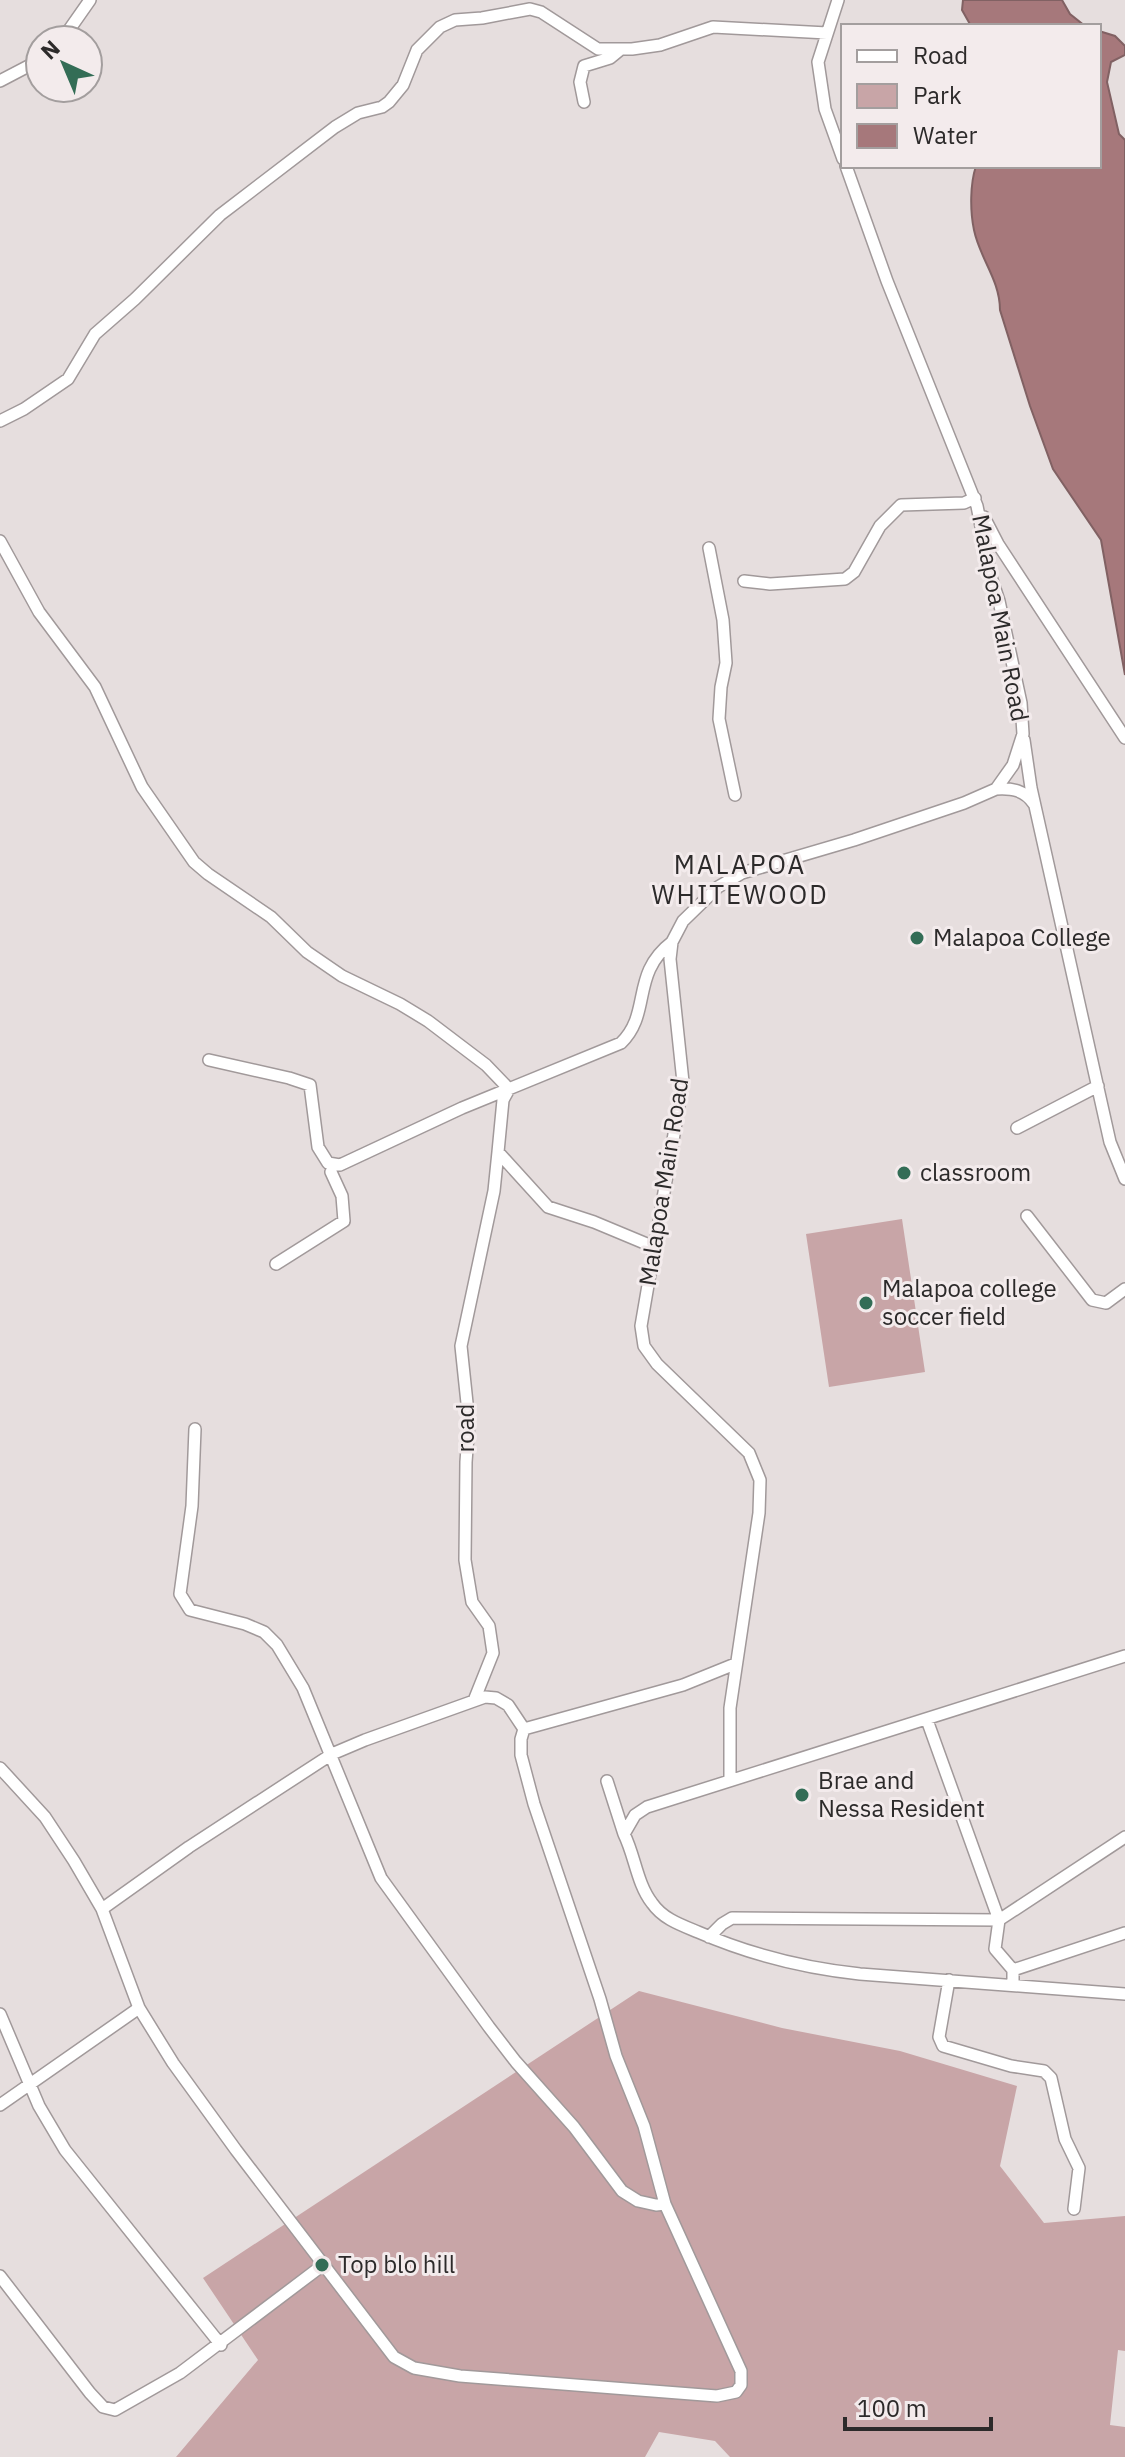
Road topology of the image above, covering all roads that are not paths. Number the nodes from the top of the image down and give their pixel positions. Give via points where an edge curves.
1 (90, 0) edge
2 (519, 0) edge
3 (838, 0) edge
4 (530, 9) junction
5 (73, 24) edge
6 (827, 33) junction
7 (622, 48) junction
8 (24, 68) edge
9 (0, 81) edge
10 (584, 102) dead end
11 (841, 153) edge
12 (847, 168) edge
13 (0, 421) edge
14 (976, 502) junction
15 (0, 541) edge
16 (709, 548) dead end
17 (744, 581) dead end
18 (1023, 734) junction
19 (1125, 738) edge
20 (996, 789) junction
21 (735, 795) dead end
22 (1038, 809) junction
23 (672, 942) junction
24 (209, 1060) dead end
25 (1098, 1086) junction
26 (509, 1089) junction
27 (1017, 1128) dead end
28 (498, 1152) junction
29 (331, 1172) dead end
30 (1125, 1179) edge
31 (1027, 1216) dead end
32 (654, 1247) junction
33 (276, 1264) dead end
34 (1125, 1289) edge
35 (195, 1429) dead end
36 (1125, 1656) edge
37 (735, 1664) junction
38 (475, 1698) junction
39 (927, 1720) junction
40 (524, 1729) junction
41 (332, 1754) junction
42 (0, 1768) edge
43 (730, 1780) junction
44 (607, 1781) dead end
45 (624, 1834) junction
46 (1125, 1837) edge
47 (102, 1909) junction
48 (999, 1920) junction
49 (1125, 1933) edge
50 (709, 1937) junction
51 (1013, 1970) junction
52 (949, 1980) junction
53 (1013, 1985) junction
54 (1125, 1994) edge
55 (139, 2008) junction
56 (0, 2014) edge
57 (31, 2084) junction
58 (0, 2105) edge
59 (665, 2204) junction
60 (1074, 2209) dead end
61 (323, 2265) junction
62 (0, 2276) edge
63 (221, 2345) junction

1 - 5 street
2 - 4 street
3 - 6 street
4 - 7 street via 598,49
4 - 13 street via 440,27 417,50 403,85 389,102 335,127 220,215 95,334 68,379
6 - 7 street via 713,27 660,45
6 - 11 street via 818,62 825,109
7 - 10 street via 584,66
8 - 9 street
12 - 14 street, Malapoa Main Road
14 - 17 street via 901,505 880,526 845,579
14 - 18 street, Malapoa Main Road via 1019,690
14 - 19 street
15 - 26 street via 39,612 95,687 142,787 194,862 342,976 428,1021
16 - 21 street via 726,649 719,719
18 - 20 street, Malapoa Main Road via 1013,765
18 - 22 street
20 - 22 street via 1022,792
20 - 23 street via 742,873 689,912
22 - 25 street
23 - 26 street via 648,969 637,1017 621,1043
23 - 32 street, Malapoa Main Road via 670,968 683,1082
24 - 26 street via 310,1085 318,1147 323,1159 334,1165
25 - 27 street
25 - 30 street via 1110,1142
26 - 28 street, road via 503,1100
28 - 32 street via 548,1207
28 - 38 street, road via 461,1346 469,1422 465,1560 472,1602 489,1626 493,1653
29 - 33 street via 342,1196 344,1221
31 - 34 street via 1092,1300 1106,1303
32 - 37 street, Malapoa Main Road via 641,1326 644,1346 749,1453 760,1480
35 - 41 street via 180,1594 184,1604 264,1632 277,1645
36 - 39 street
37 - 40 street via 683,1685
37 - 43 street, Malapoa Main Road
38 - 40 street via 496,1698 508,1705
38 - 41 street
39 - 43 street
39 - 48 street
40 - 59 street via 521,1755 534,1804 644,2126
41 - 47 street
41 - 59 street via 381,1878 489,2027 622,2191 651,2205
42 - 47 street via 45,1817
43 - 45 street via 639,1811
44 - 45 street
45 - 50 street via 650,1902 668,1918
46 - 48 street
47 - 55 street
48 - 50 street via 732,1918
48 - 51 street via 995,1949
49 - 51 street
50 - 52 street via 816,1969
51 - 53 street
52 - 53 street
52 - 60 street via 939,2037 943,2046 1044,2071 1051,2078 1062,2128 1079,2168
53 - 54 street
55 - 57 street
55 - 61 street via 173,2063
56 - 57 street
57 - 58 street
57 - 63 street via 65,2150
59 - 61 street via 741,2371 736,2392 651,2392 414,2368 394,2357
61 - 63 street
62 - 63 street via 103,2407 115,2410

